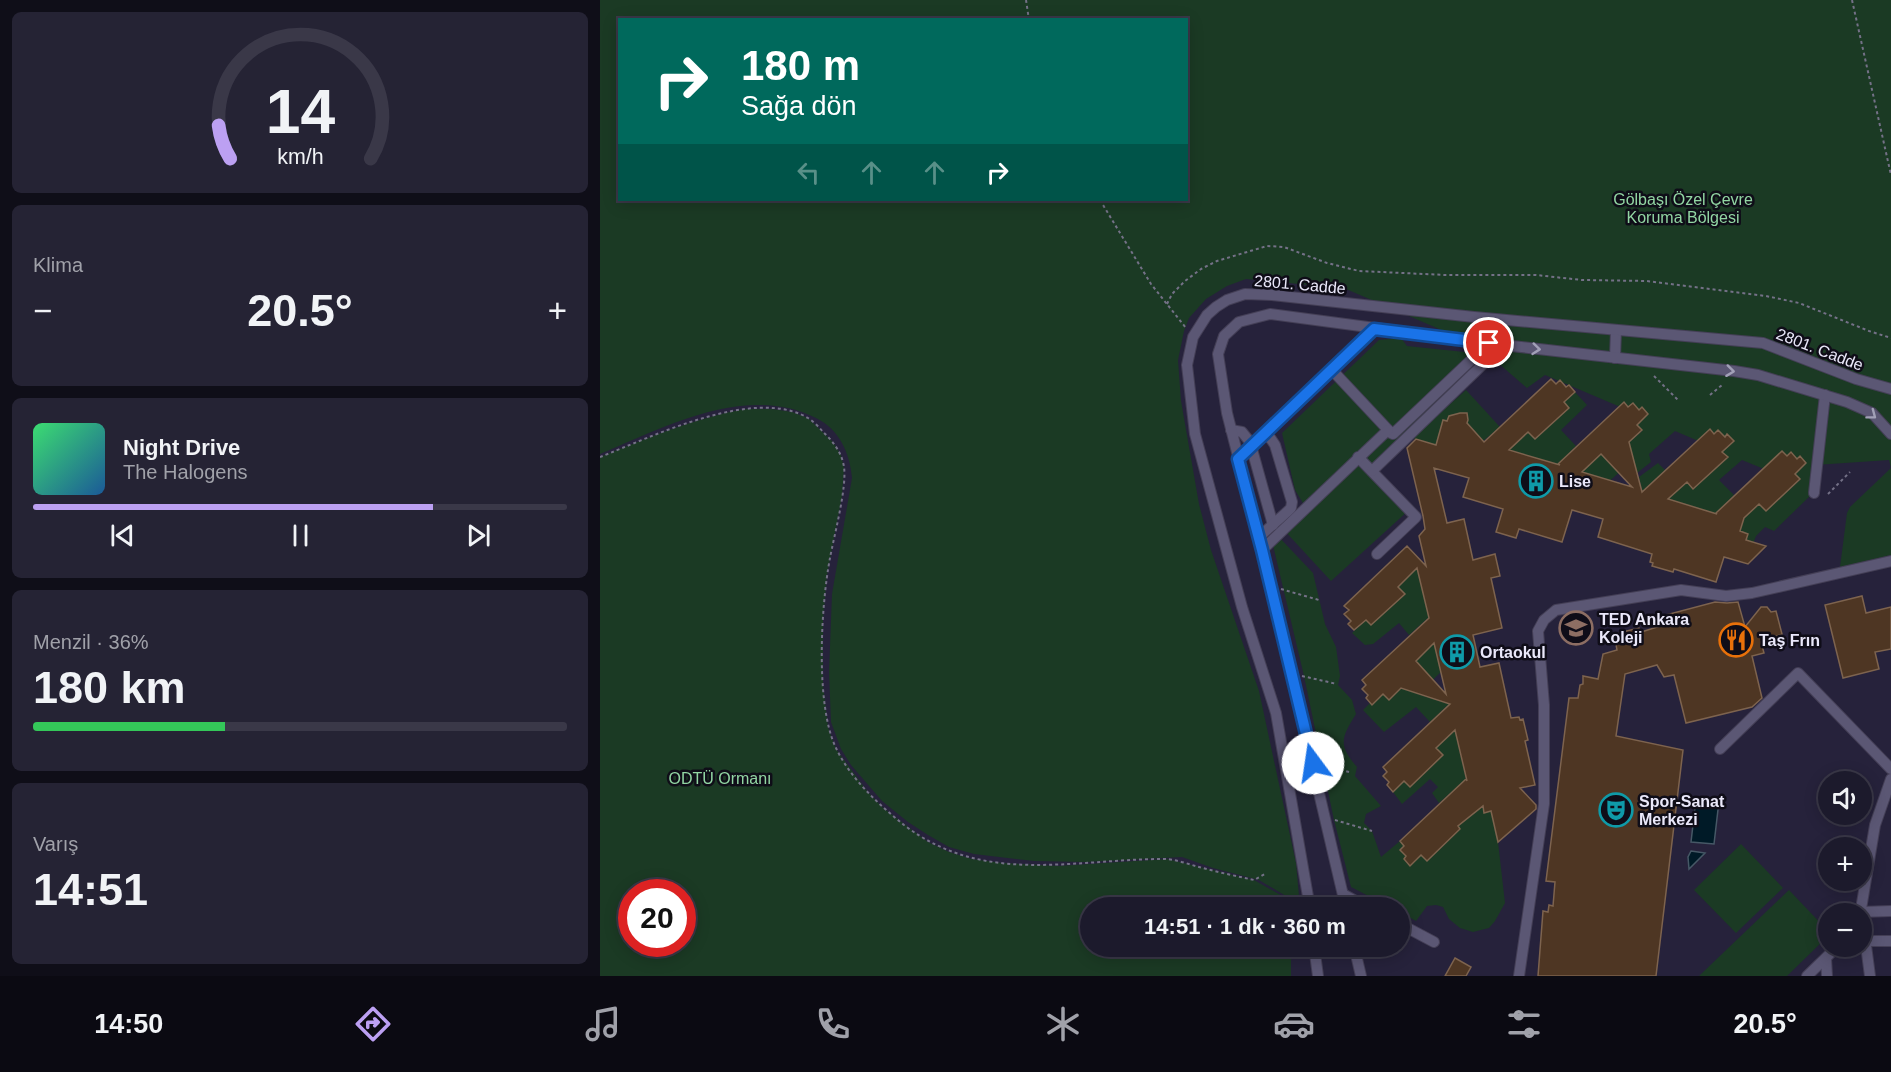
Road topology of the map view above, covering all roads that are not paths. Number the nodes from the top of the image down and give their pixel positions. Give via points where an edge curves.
1 (1374, 329) junction
2 (1616, 330) junction
3 (1489, 343) junction
4 (1503, 345) junction
5 (1615, 358) junction
6 (1332, 370) junction
7 (1891, 389) edge
8 (1825, 395) junction
9 (1231, 430) junction
10 (1390, 432) junction
11 (1891, 434) edge
12 (1265, 435) junction
13 (1401, 443) junction
14 (1251, 446) junction
15 (1358, 457) junction
16 (1238, 459) junction
17 (1372, 471) junction
18 (1814, 493) dead end
19 (1273, 525) junction
20 (1259, 537) junction
21 (1262, 550) junction
22 (1377, 554) dead end
23 (1891, 561) edge
24 (1720, 749) dead end
25 (1891, 769) edge
26 (1891, 779) edge
27 (1342, 894) junction
28 (1308, 897) edge
29 (1343, 897) edge
30 (1348, 897) edge
31 (1864, 903) edge
32 (1891, 911) edge
33 (1872, 916) edge
34 (1410, 929) edge
35 (1872, 941) edge
36 (1891, 941) edge
37 (1434, 942) dead end
38 (1315, 957) edge
39 (1357, 957) edge
40 (1867, 957) edge
41 (1826, 958) joint
42 (1318, 976) edge
43 (1361, 976) edge
44 (1519, 976) edge
45 (1807, 976) edge
46 (1827, 976) edge
47 (1870, 976) edge

1 - 3 street
1 - 6 street
1 - 9 street via 1270,314 1239,322 1224,336 1218,354
2 - 5 street
2 - 7 street, 2801. Cadde via 1763,343
2 - 28 street, 2801. Cadde via 1245,294 1216,307 1193,337 1187,365 1195,434 1242,607 1276,713
3 - 4 street
3 - 10 street
4 -> 5 street
4 - 13 street
5 -> 8 street via 1758,375
6 - 10 street
6 - 12 street
8 -> 11 street via 1872,413
8 - 18 street
9 - 14 street via 1246,435
9 - 16 street
10 - 13 street
10 - 15 street
12 - 14 street
12 - 19 street via 1275,445 1292,502 1291,508
13 - 17 street
14 - 16 street
14 - 19 street
15 - 17 street
15 - 21 street
16 - 20 street
17 - 22 street via 1416,517
19 - 20 street
20 - 21 street
21 - 27 street
23 - 44 street via 1752,593 1726,596 1681,590 1557,610 1544,620 1538,631 1544,705 1544,804
24 - 25 street via 1798,674
26 - 31 street via 1875,825
27 - 29 street
27 - 30 street
32 - 33 street
34 - 37 street
35 - 36 street
38 - 42 street
39 - 43 street
40 - 47 street
41 - 45 street
41 - 46 street

